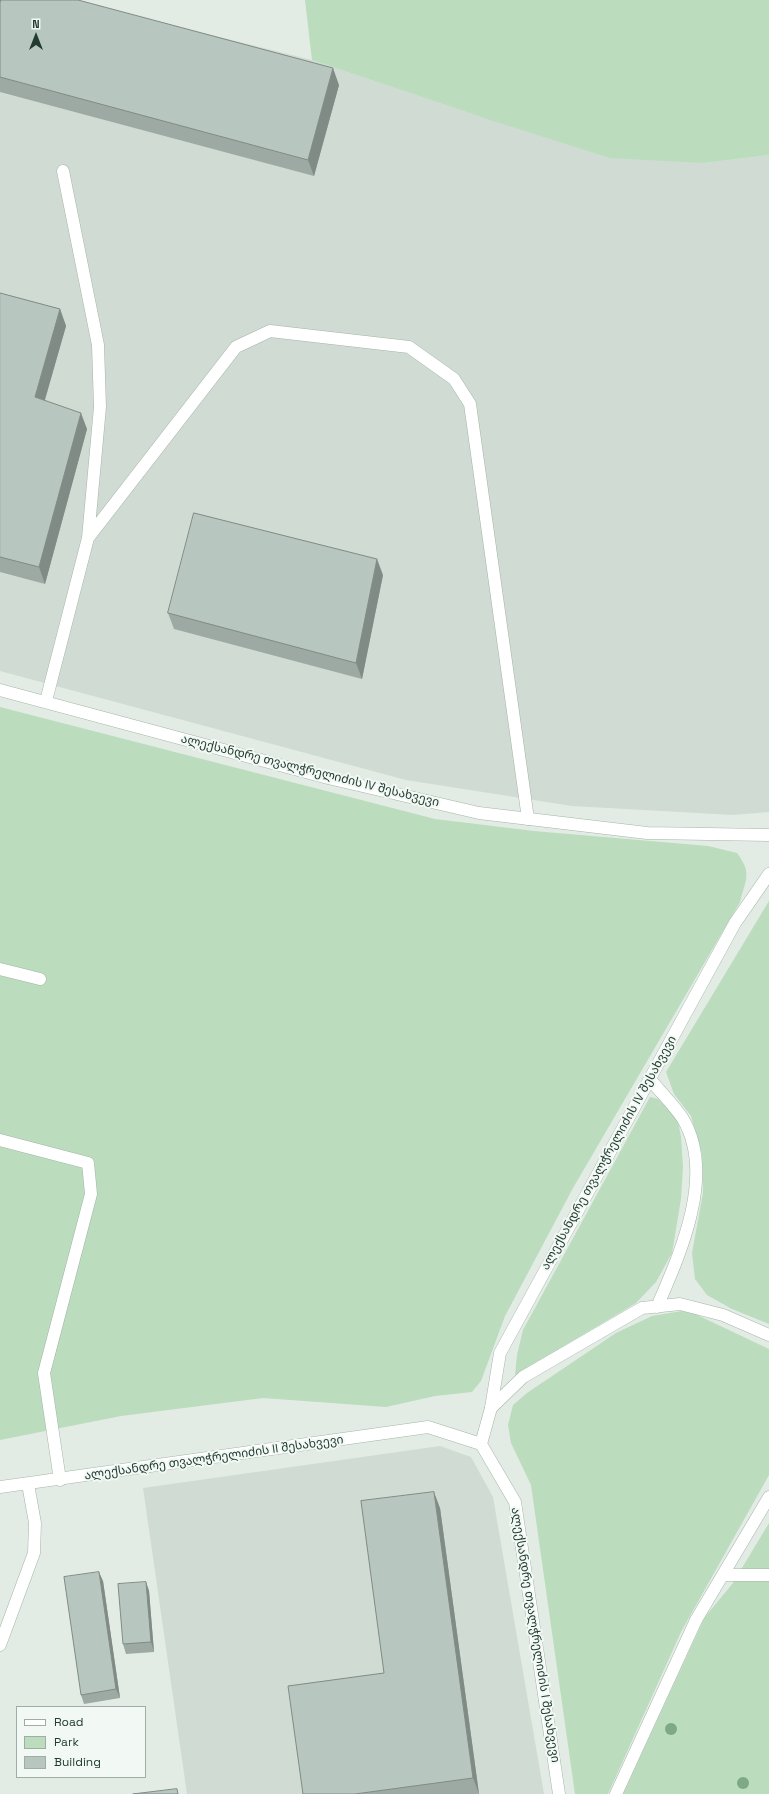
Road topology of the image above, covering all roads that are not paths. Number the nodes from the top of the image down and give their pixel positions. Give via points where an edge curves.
1 (63, 171) dead end
2 (88, 538) junction
3 (0, 690) edge
4 (46, 702) junction
5 (528, 819) junction
6 (769, 835) edge
7 (769, 874) edge
8 (0, 969) edge
9 (40, 979) dead end
10 (650, 1079) junction
11 (0, 1140) edge
12 (657, 1307) junction
13 (769, 1335) edge
14 (491, 1408) junction
15 (480, 1444) junction
16 (60, 1480) junction
17 (28, 1484) junction
18 (0, 1487) edge
19 (769, 1498) edge
20 (769, 1574) edge
21 (723, 1575) junction
22 (0, 1645) edge
23 (560, 1794) edge
24 (616, 1794) edge

1 - 2 street via 98,345 100,407
2 - 4 street
2 - 5 street via 236,347 270,331 409,347 454,379 470,404
3 - 4 street, ალექსანდრე თვალჭრელიძის IV შესახვევი
4 - 5 street, ალექსანდრე თვალჭრელიძის IV შესახვევი via 328,778 479,813
5 - 6 street, ალექსანდრე თვალჭრელიძის IV შესახვევი via 647,833
7 - 10 street, ალექსანდრე თვალჭრელიძის IV შესახვევი via 735,923
8 - 9 street
10 - 12 street via 686,1126 694,1146 696,1188 680,1254
10 - 14 street, ალექსანდრე თვალჭრელიძის IV შესახვევი via 500,1353
11 - 16 street via 88,1163 91,1194 44,1373
12 - 13 street via 680,1304 722,1315
12 - 14 street via 642,1308 523,1378
14 - 15 street, ალექსანდრე თვალჭრელიძის IV შესახვევი
15 - 16 street, ალექსანდრე თვალჭრელიძის II შესახვევი via 428,1427
15 - 23 street, ალექსანდრე თვალჭრელიძის I შესახვევი via 515,1502
16 - 17 street, ალექსანდრე თვალჭრელიძის II შესახვევი
17 - 18 street, ალექსანდრე თვალჭრელიძის II შესახვევი
17 - 22 street via 35,1523 34,1554
19 - 21 street
20 - 21 street
21 - 24 street via 696,1620

